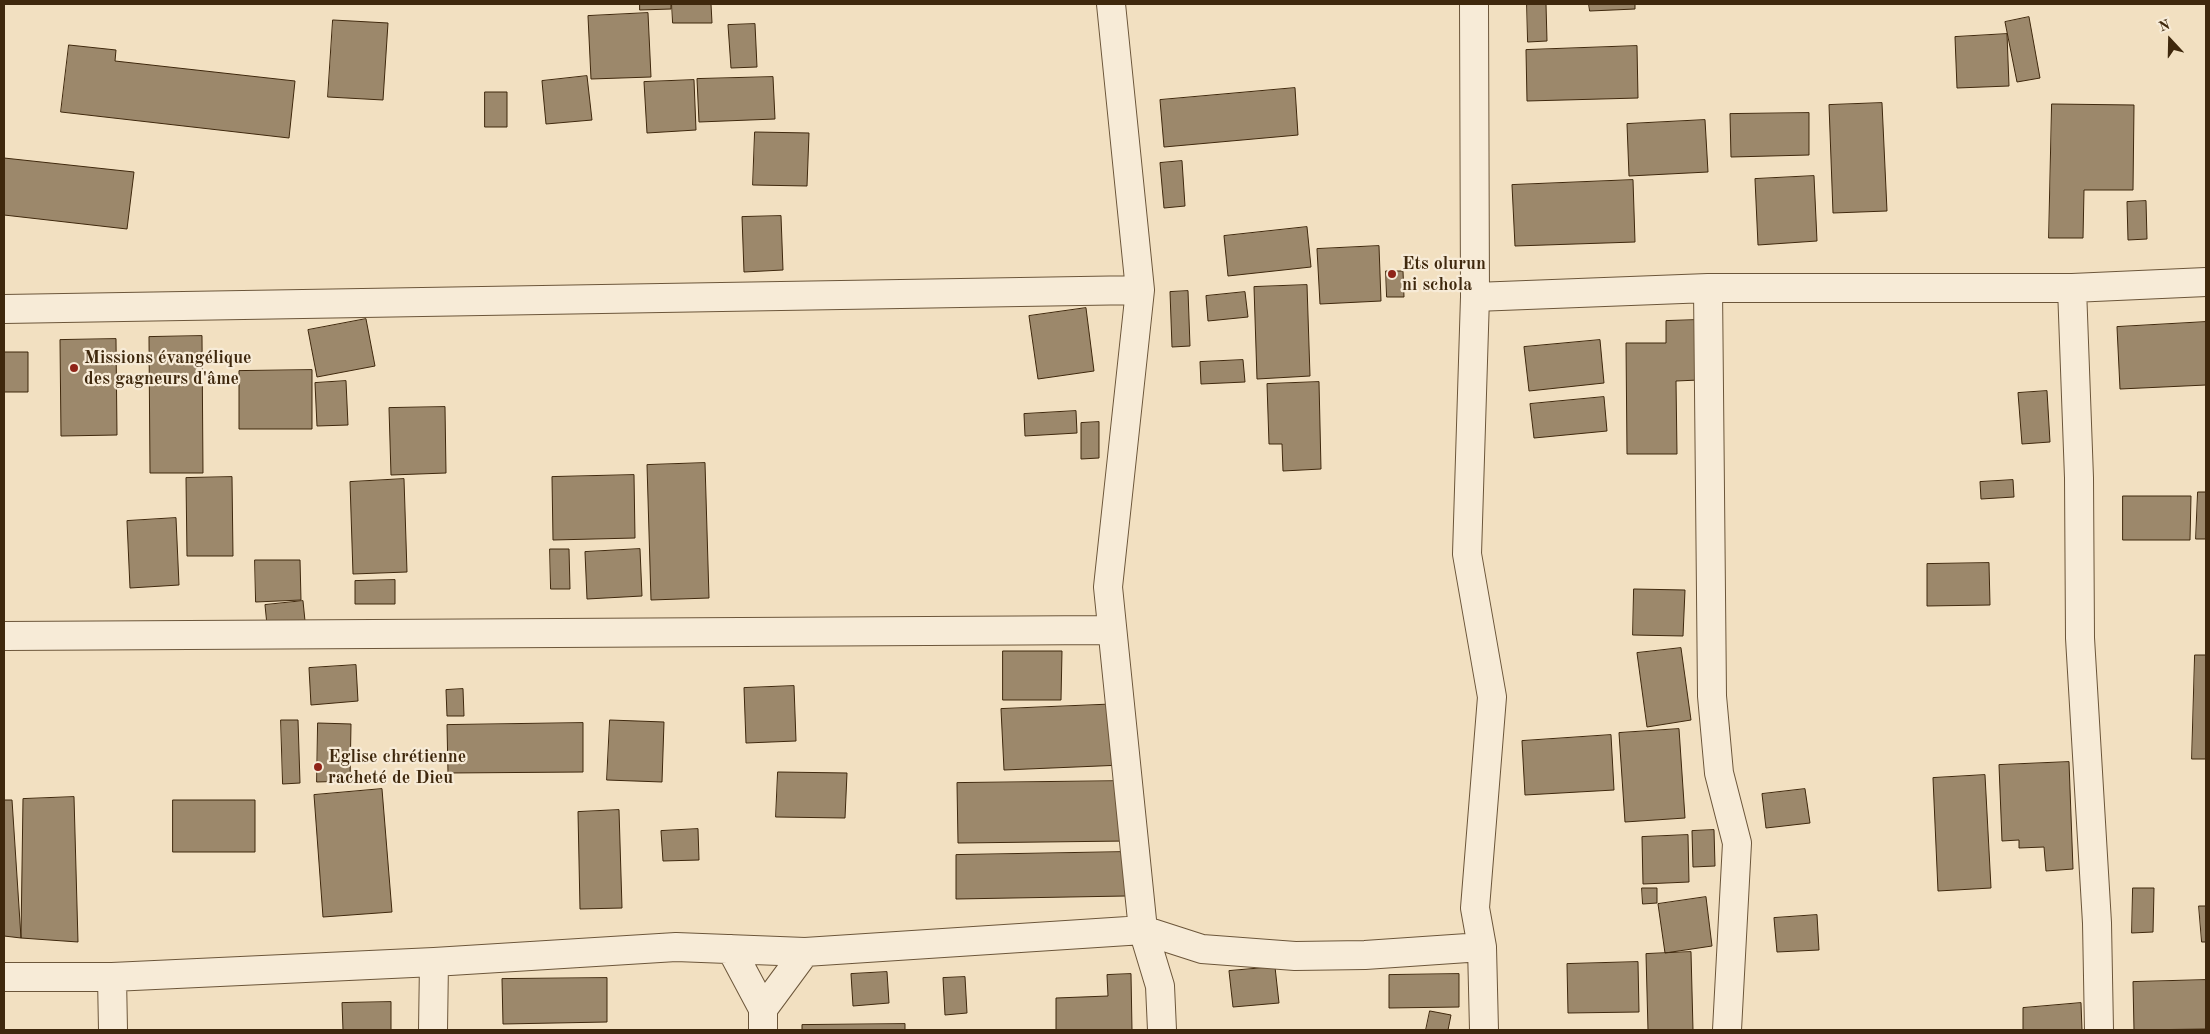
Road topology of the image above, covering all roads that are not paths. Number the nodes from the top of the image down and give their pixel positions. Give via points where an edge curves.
1 (1111, 4) edge
2 (1474, 4) edge
3 (2206, 282) edge
4 (1708, 288) junction
5 (2072, 288) junction
6 (1140, 290) junction
7 (1475, 297) junction
8 (4, 309) edge
9 (1111, 630) junction
10 (4, 636) edge
11 (1476, 910) junction
12 (1143, 930) junction
13 (1482, 947) junction
14 (731, 949) junction
15 (1427, 951) junction
16 (805, 952) junction
17 (434, 962) junction
18 (4, 977) edge
19 (112, 977) junction
20 (763, 1020) edge
21 (113, 1030) edge
22 (433, 1030) edge
23 (1162, 1030) edge
24 (1484, 1030) edge
25 (1726, 1030) edge
26 (2099, 1030) edge

1 - 6 street
2 - 7 street
3 - 5 street
4 - 5 street
4 - 7 street
4 - 25 street via 1712,696 1719,773 1736,843
5 - 26 street via 2079,478 2080,638 2097,923
6 - 8 street
6 - 9 street via 1108,587
7 - 11 street via 1467,554 1492,696
9 - 10 street
9 - 12 street
11 - 13 street
11 - 15 street via 1461,926
12 - 15 street via 1202,949 1295,956
12 - 16 street
12 - 23 street via 1160,986
13 - 15 street
13 - 24 street
14 - 16 street
14 - 17 street via 676,947
14 - 20 street
16 - 20 street
17 - 19 street
17 - 22 street
18 - 19 street
19 - 21 street

